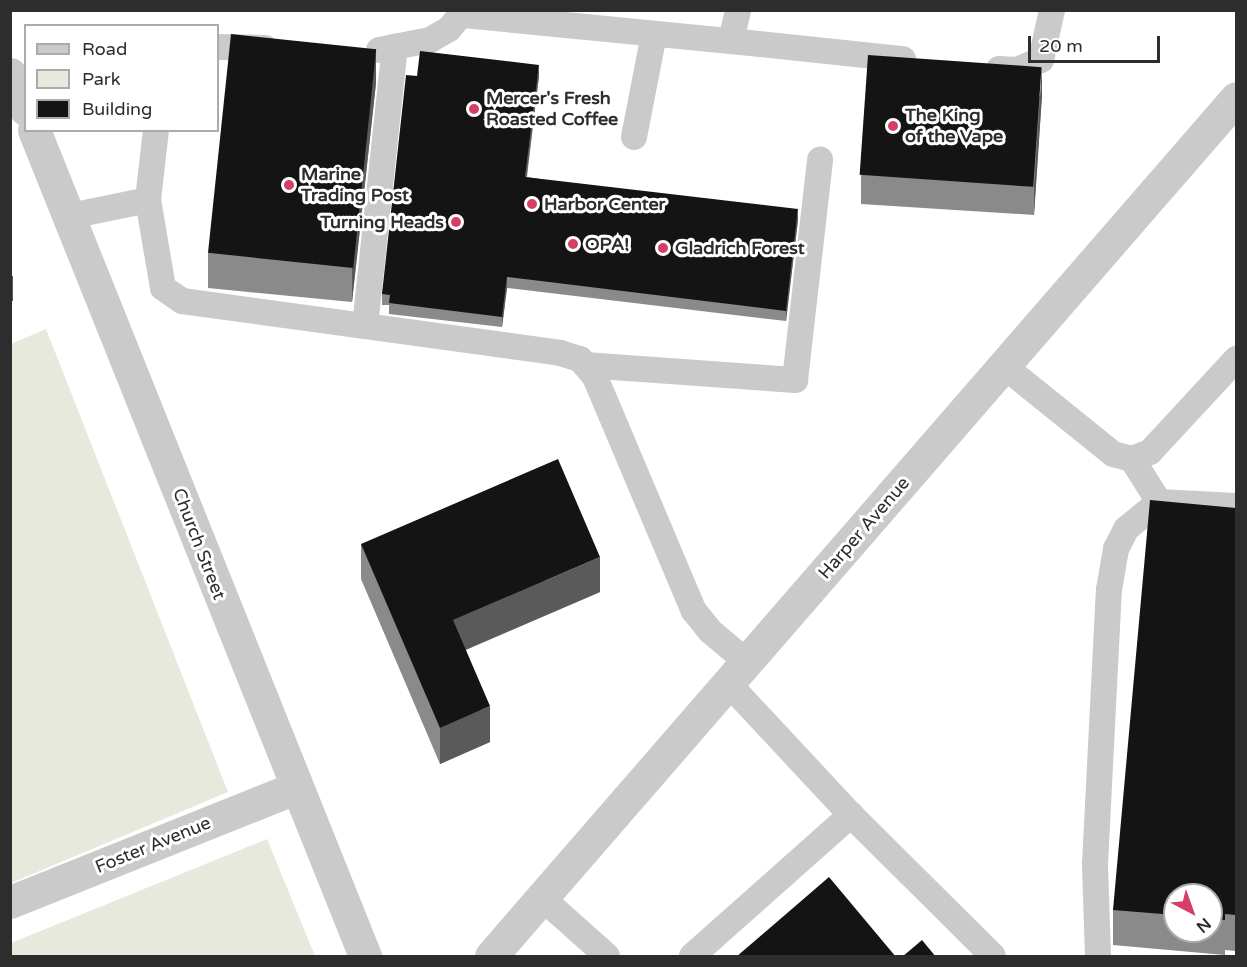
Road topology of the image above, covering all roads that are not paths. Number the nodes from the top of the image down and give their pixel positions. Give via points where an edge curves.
1 (738, 10) edge
2 (1052, 10) edge
3 (464, 13) edge
4 (654, 34) junction
5 (731, 41) junction
6 (219, 47) edge
7 (395, 47) junction
8 (289, 49) edge
9 (360, 51) edge
10 (933, 62) edge
11 (969, 66) edge
12 (10, 74) edge
13 (1236, 98) edge
14 (24, 106) edge
15 (35, 132) edge
16 (156, 132) edge
17 (634, 137) dead end
18 (820, 159) dead end
19 (148, 200) junction
20 (70, 216) junction
21 (365, 326) junction
22 (1236, 359) edge
23 (585, 365) junction
24 (1004, 366) junction
25 (1132, 459) junction
26 (1159, 502) junction
27 (1236, 507) edge
28 (738, 673) junction
29 (295, 788) junction
30 (851, 815) junction
31 (542, 898) junction
32 (10, 902) edge
33 (365, 957) edge
34 (491, 957) edge
35 (607, 957) edge
36 (692, 957) edge
37 (993, 957) edge
38 (1098, 957) edge

1 - 5 lane
2 - 11 lane via 1041,60 1031,67 1017,70
3 - 4 lane
3 - 7 lane via 430,40
4 - 5 lane
4 - 17 lane
5 - 10 lane
6 - 8 lane
7 - 9 lane
7 - 21 lane
12 - 14 street
13 - 24 street, Harper Avenue
15 - 20 street, Church Street
16 - 19 lane
18 - 23 lane via 795,380
19 - 20 lane
19 - 21 lane via 163,288 182,301
20 - 29 street, Church Street
21 - 23 lane via 560,353
22 - 25 lane via 1150,452
23 - 28 lane via 595,377 694,611
24 - 25 lane via 1113,454
24 - 28 street, Harper Avenue
25 - 26 lane
26 - 27 lane
26 - 38 lane via 1126,529 1116,549 1109,590 1095,864
28 - 30 lane
28 - 31 street, Harper Avenue
29 - 32 street, Foster Avenue
29 - 33 street, Church Street
30 - 36 lane
30 - 37 lane
31 - 34 street, Harper Avenue
31 - 35 lane

